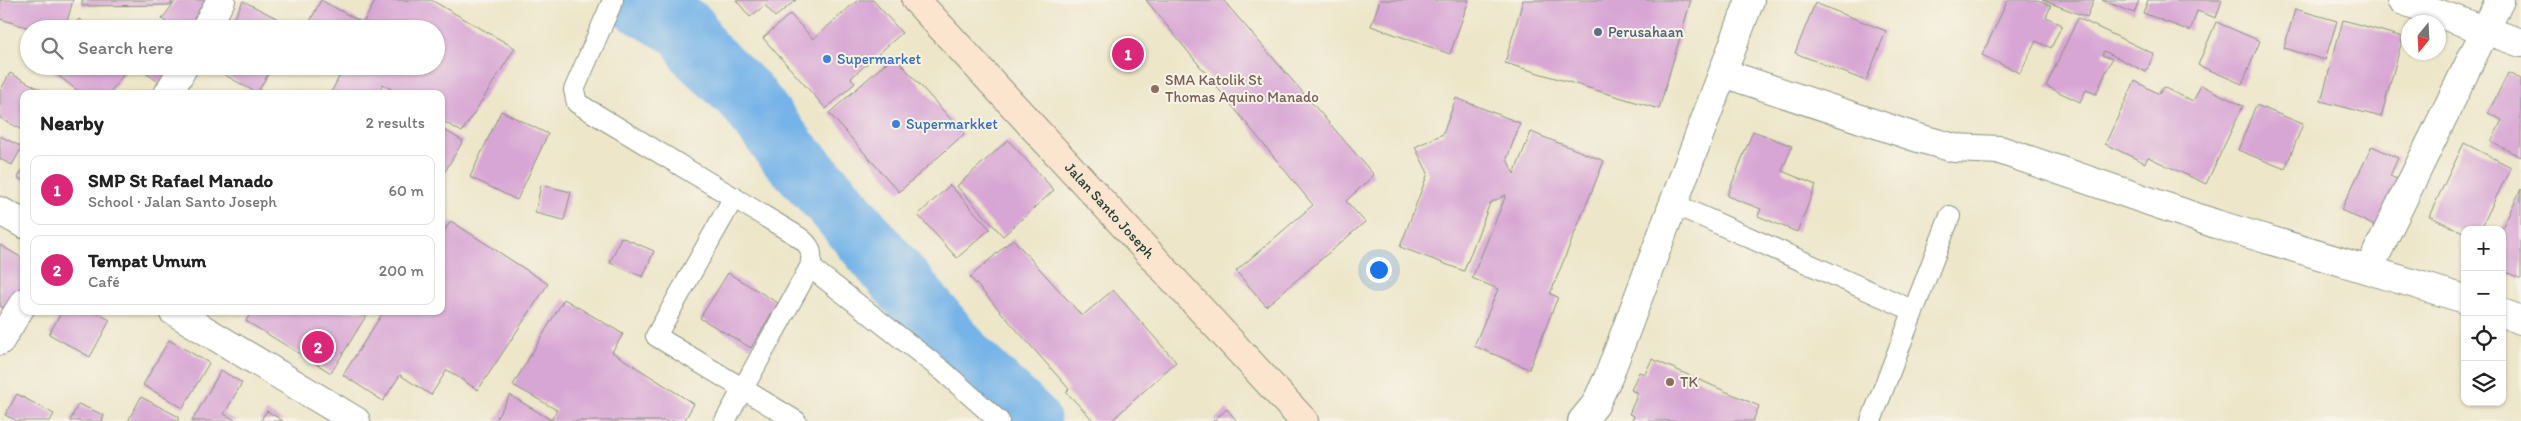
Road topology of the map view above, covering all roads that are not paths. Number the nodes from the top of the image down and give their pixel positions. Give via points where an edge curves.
1 (221, 0) edge
2 (916, 0) edge
3 (1750, 0) edge
4 (2401, 0) edge
5 (2500, 0) edge
6 (610, 8) edge
7 (210, 20) edge
8 (2486, 31) junction
9 (2521, 43) edge
10 (1723, 73) junction
11 (179, 75) edge
12 (170, 90) edge
13 (734, 197) junction
14 (1674, 204) junction
15 (0, 211) edge
16 (1950, 216) dead end
17 (20, 222) edge
18 (810, 267) junction
19 (2368, 269) junction
20 (2461, 298) edge
21 (20, 308) edge
22 (1912, 310) junction
23 (2506, 314) edge
24 (180, 315) edge
25 (2521, 320) edge
26 (0, 341) edge
27 (742, 390) junction
28 (356, 421) edge
29 (725, 421) edge
30 (796, 421) edge
31 (999, 421) edge
32 (1304, 421) edge
33 (1582, 421) edge
34 (1870, 421) edge

1 - 7 street
2 - 32 main road, Jalan Santo Joseph
3 - 10 street
4 - 8 street
5 - 8 street
6 - 13 lane via 574,90 575,100
8 - 9 street
8 - 19 street
10 - 14 street
10 - 19 street via 1930,142 1954,148 2000,150 2216,224
11 - 12 street
13 - 18 lane via 804,240 813,256
13 - 27 lane via 656,336
14 - 22 lane
14 - 33 street via 1608,378 1595,405
15 - 17 street
16 - 22 lane
18 - 27 lane
18 - 31 lane via 943,371
19 - 20 street
21 - 26 street
22 - 34 lane
23 - 25 street
24 - 28 street
27 - 29 lane
27 - 30 lane

